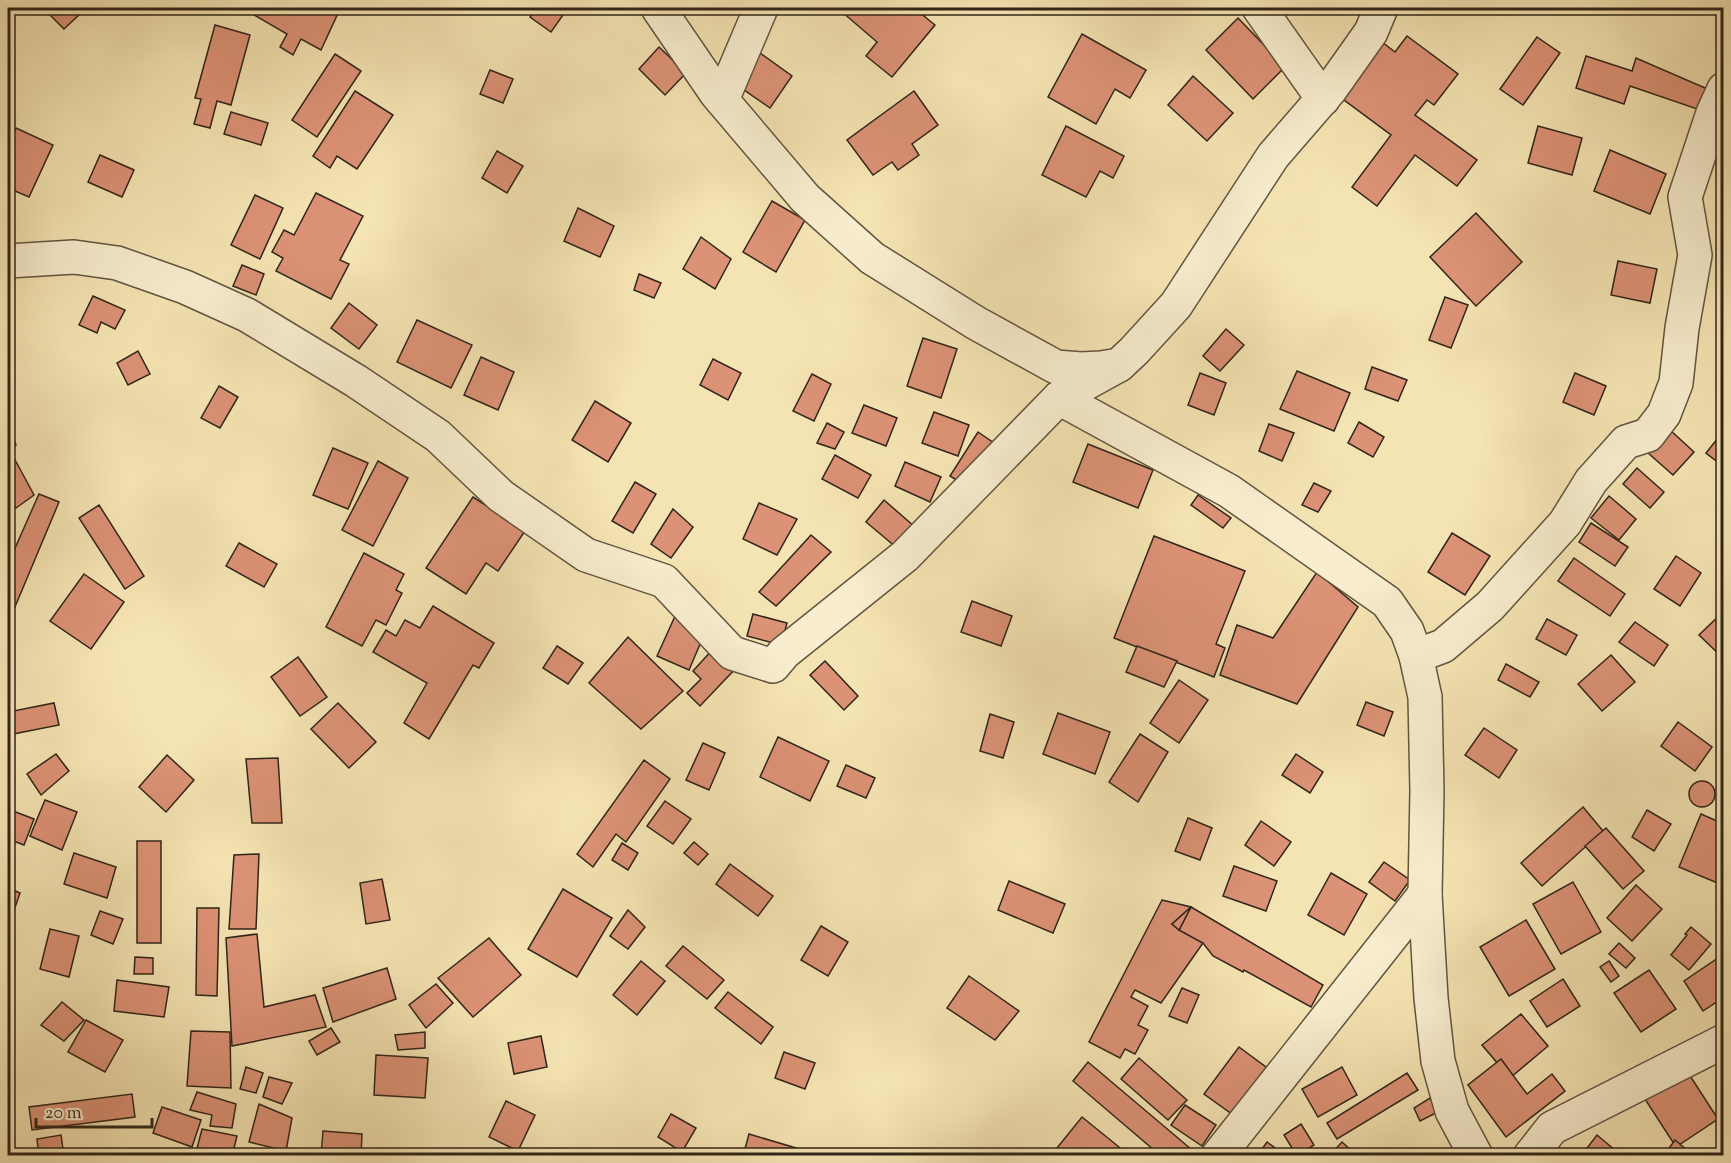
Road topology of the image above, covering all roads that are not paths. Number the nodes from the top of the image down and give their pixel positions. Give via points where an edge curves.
1 (658, 8) edge
2 (761, 8) edge
3 (1259, 8) edge
4 (1381, 8) edge
5 (1724, 89) edge
6 (1323, 99) junction
7 (722, 100) junction
8 (8, 261) edge
9 (1119, 365) junction
10 (1059, 398) junction
11 (1416, 656) junction
12 (1425, 894) junction
13 (1724, 1041) edge
14 (1218, 1155) edge
15 (1476, 1155) edge
16 (1530, 1155) edge

1 - 7 street
2 - 7 street
3 - 6 street
4 - 6 street via 1371,32
5 - 11 street via 1685,197 1695,255 1676,383 1664,414 1648,435 1626,442 1591,481 1564,523 1490,606 1443,646
6 - 9 street via 1273,156 1176,305
7 - 9 street via 805,198 872,258 1056,367
8 - 10 street via 74,257 117,263 247,315 438,436 501,496 586,555 664,581 732,653 772,666 905,556
9 - 10 street
10 - 11 street via 1228,491 1387,602 1407,631
11 - 12 street via 1425,697
12 - 14 street
12 - 15 street via 1438,1061 1452,1111
13 - 16 street via 1552,1128

